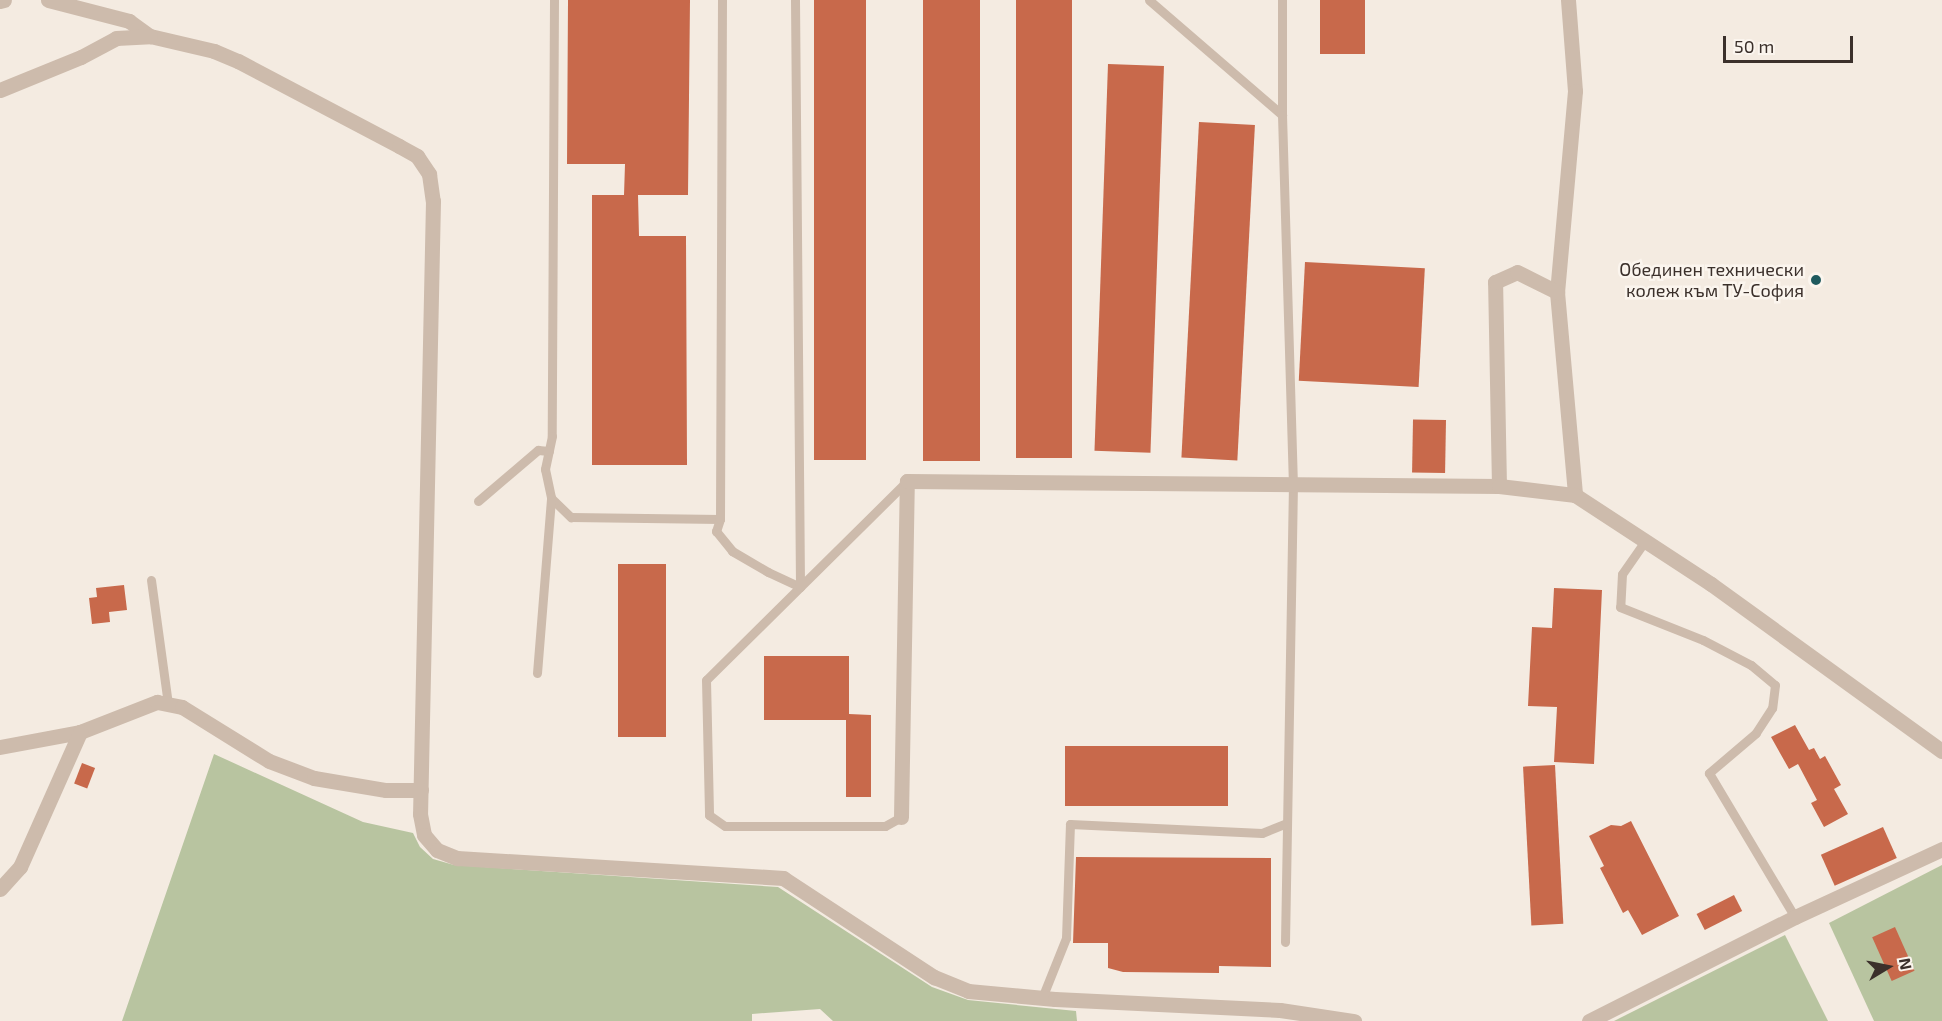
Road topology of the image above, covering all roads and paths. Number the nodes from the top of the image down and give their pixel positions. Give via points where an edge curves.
1 (48, 0) edge
2 (554, 0) edge
3 (722, 0) edge
4 (795, 0) edge
5 (1149, 0) edge
6 (1282, 0) edge
7 (1568, 0) edge
8 (150, 36) junction
9 (0, 90) edge
10 (1282, 115) junction
11 (1557, 292) junction
12 (549, 451) junction
13 (907, 481) junction
14 (1293, 484) junction
15 (1499, 486) junction
16 (1575, 495) junction
17 (551, 498) junction
18 (478, 501) dead end
19 (720, 519) junction
20 (1645, 541) junction
21 (151, 580) dead end
22 (800, 587) junction
23 (537, 673) dead end
24 (168, 704) junction
25 (80, 732) junction
26 (0, 747) edge
27 (1942, 751) edge
28 (421, 790) junction
29 (901, 817) joint
30 (1287, 823) junction
31 (1942, 849) edge
32 (0, 889) edge
33 (1795, 917) junction
34 (1286, 942) dead end
35 (1042, 998) junction
36 (1281, 1015) edge
37 (1331, 1019) edge
38 (1354, 1021) edge
39 (1588, 1021) edge

1 - 8 street via 129,21
2 - 12 lane
3 - 19 lane
4 - 22 lane
5 - 10 lane
6 - 10 lane
7 - 11 street via 1575,91
8 - 9 street via 116,38 81,57
8 - 28 street via 214,51 238,61 417,156 429,174 433,201
10 - 14 lane
11 - 15 street via 1517,272 1495,282
11 - 16 street
12 - 17 lane via 545,468
12 - 18 lane via 538,450
13 - 14 street
13 - 22 lane
13 - 29 street
14 - 15 street
14 - 30 lane
15 - 16 street
16 - 20 street
17 - 19 lane via 571,517
17 - 23 lane
19 - 22 lane via 716,531 732,551
20 - 27 street
20 - 33 lane via 1622,574 1620,608 1703,640 1751,665 1775,685 1772,708 1756,733 1709,773
21 - 24 lane
22 - 29 lane via 706,680 709,815 725,826 885,826
24 - 25 street via 158,702
24 - 28 street via 182,707 268,761 314,778 386,790
25 - 26 street
25 - 32 street via 20,867
28 - 35 street via 424,835 437,850 457,858 783,878 934,977 968,991
30 - 34 lane
30 - 35 lane via 1262,833 1070,824 1066,938
31 - 33 street
33 - 39 street
35 - 36 street
36 - 37 street
37 - 38 street

